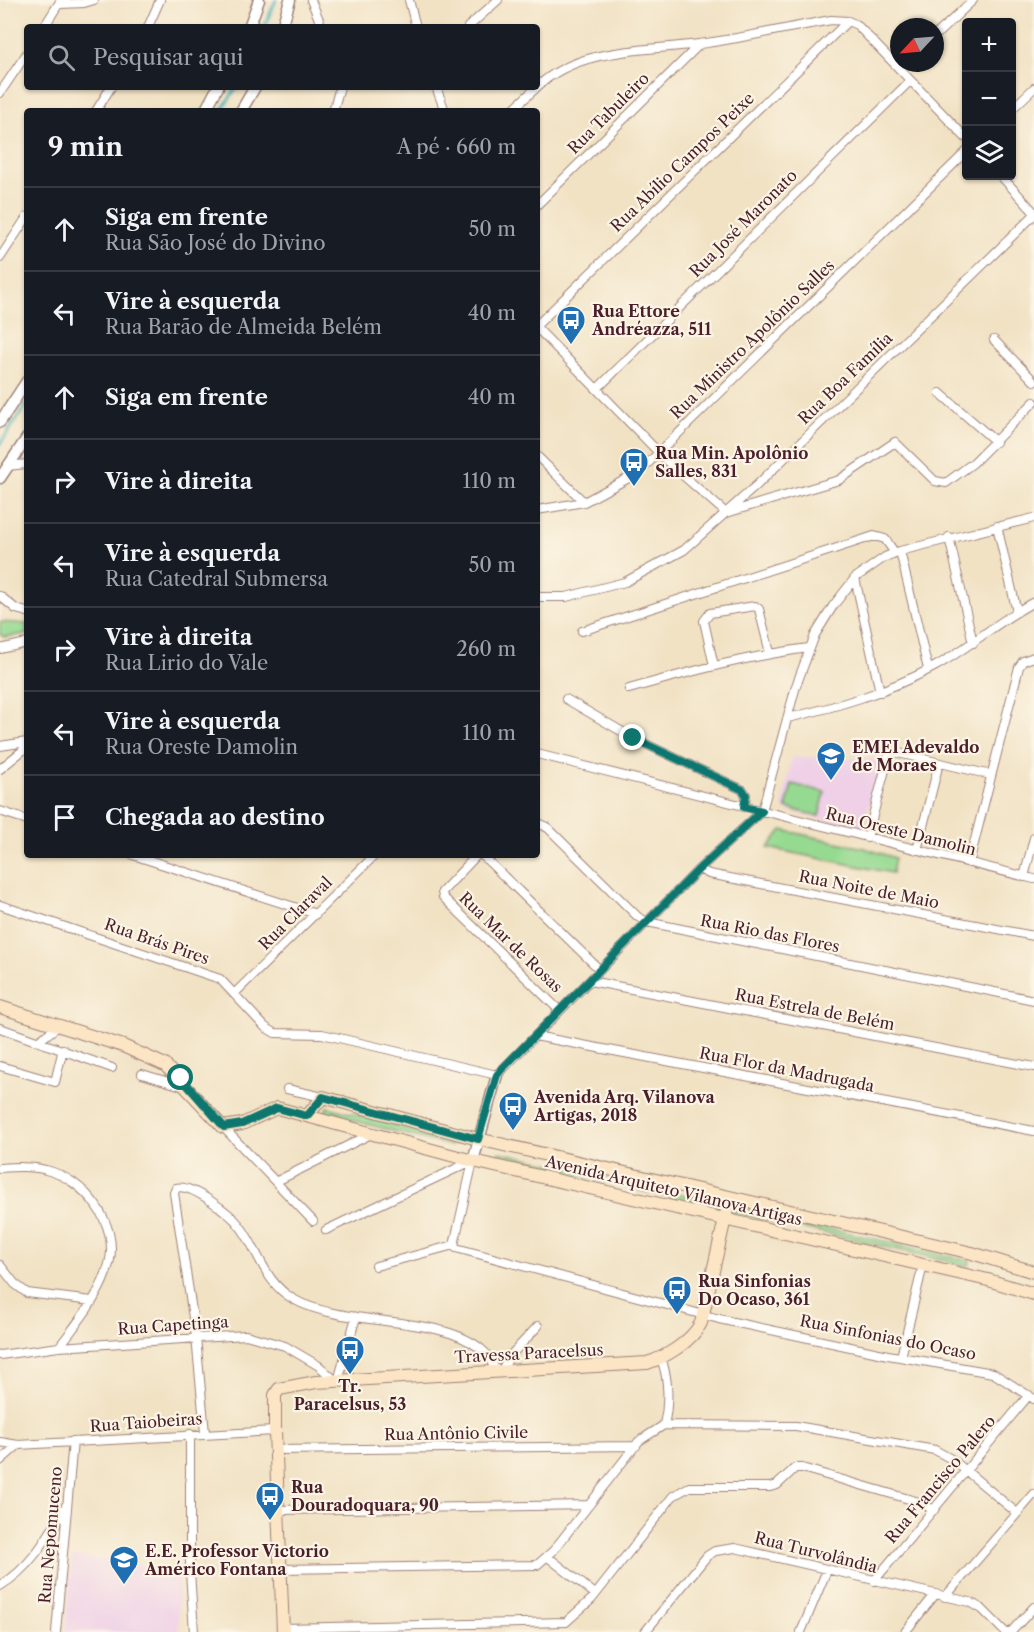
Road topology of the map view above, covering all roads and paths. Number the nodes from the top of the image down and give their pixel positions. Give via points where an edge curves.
1 (94, 0) edge
2 (160, 0) edge
3 (259, 0) edge
4 (290, 0) edge
5 (311, 0) edge
6 (409, 0) edge
7 (498, 0) edge
8 (973, 0) edge
9 (61, 2) edge
10 (848, 21) junction
11 (46, 24) edge
12 (149, 24) edge
13 (250, 24) edge
14 (283, 24) edge
15 (321, 24) edge
16 (415, 24) edge
17 (471, 24) edge
18 (944, 27) edge
19 (700, 44) junction
20 (24, 57) edge
21 (910, 81) junction
22 (540, 85) edge
23 (1034, 88) edge
24 (109, 90) edge
25 (216, 90) edge
26 (253, 90) edge
27 (339, 90) edge
28 (437, 90) edge
29 (534, 90) edge
30 (0, 93) edge
31 (1016, 104) edge
32 (98, 108) edge
33 (207, 108) edge
34 (243, 108) edge
35 (334, 108) edge
36 (444, 108) edge
37 (514, 108) edge
38 (962, 134) edge
39 (962, 156) edge
40 (1005, 180) edge
41 (540, 202) edge
42 (1034, 213) edge
43 (24, 222) edge
44 (0, 258) edge
45 (540, 324) edge
46 (540, 330) edge
47 (994, 340) dead end
48 (1034, 381) edge
49 (24, 386) edge
50 (598, 388) junction
51 (940, 393) dead end
52 (1034, 402) edge
53 (0, 422) edge
54 (24, 442) edge
55 (996, 442) junction
56 (659, 452) junction
57 (540, 459) edge
58 (24, 464) edge
59 (7, 466) junction
60 (0, 478) edge
61 (584, 502) junction
62 (540, 509) edge
63 (726, 513) junction
64 (1034, 518) edge
65 (997, 526) junction
66 (949, 537) junction
67 (898, 552) junction
68 (855, 578) junction
69 (0, 596) edge
70 (540, 597) edge
71 (1034, 602) edge
72 (24, 611) edge
73 (1017, 612) junction
74 (582, 631) dead end
75 (973, 643) junction
76 (24, 644) edge
77 (809, 648) junction
78 (0, 649) edge
79 (770, 653) junction
80 (1034, 657) edge
81 (714, 666) junction
82 (928, 669) junction
83 (629, 689) dead end
84 (880, 692) junction
85 (566, 699) dead end
86 (788, 718) junction
87 (24, 744) edge
88 (3, 746) edge
89 (24, 747) edge
90 (540, 755) edge
91 (7, 762) junction
92 (939, 763) junction
93 (0, 769) edge
94 (991, 775) junction
95 (744, 807) junction
96 (762, 811) junction
97 (0, 812) edge
98 (24, 819) edge
99 (540, 824) edge
100 (867, 838) junction
101 (1034, 838) edge
102 (916, 850) junction
103 (142, 858) edge
104 (372, 858) edge
105 (474, 858) edge
106 (485, 858) edge
107 (969, 863) junction
108 (699, 869) junction
109 (1024, 877) junction
110 (1034, 879) edge
111 (0, 905) edge
112 (316, 914) junction
113 (647, 922) junction
114 (1034, 936) edge
115 (600, 970) junction
116 (590, 981) junction
117 (235, 993) junction
118 (1034, 1000) edge
119 (0, 1007) edge
120 (560, 1011) junction
121 (58, 1026) junction
122 (0, 1028) edge
123 (535, 1036) junction
124 (40, 1040) junction
125 (63, 1049) junction
126 (0, 1066) edge
127 (1034, 1067) edge
128 (112, 1068) dead end
129 (142, 1074) dead end
130 (497, 1075) junction
131 (189, 1088) junction
132 (287, 1089) dead end
133 (323, 1097) junction
134 (307, 1116) junction
135 (224, 1127) junction
136 (1034, 1131) edge
137 (371, 1133) junction
138 (478, 1139) junction
139 (436, 1151) junction
140 (473, 1161) junction
141 (0, 1168) edge
142 (445, 1174) junction
143 (277, 1181) junction
144 (730, 1197) junction
145 (725, 1219) junction
146 (313, 1221) dead end
147 (326, 1230) dead end
148 (454, 1245) junction
149 (923, 1264) junction
150 (0, 1265) edge
151 (376, 1266) dead end
152 (1034, 1272) edge
153 (1034, 1294) edge
154 (92, 1301) junction
155 (703, 1314) junction
156 (356, 1317) junction
157 (538, 1326) dead end
158 (196, 1337) junction
159 (59, 1347) junction
160 (0, 1355) edge
161 (901, 1357) junction
162 (661, 1359) junction
163 (499, 1371) junction
164 (337, 1381) junction
165 (1031, 1397) edge
166 (664, 1425) junction
167 (275, 1431) junction
168 (205, 1433) junction
169 (190, 1434) junction
170 (73, 1441) junction
171 (0, 1442) edge
172 (18, 1445) junction
173 (636, 1446) junction
174 (276, 1450) junction
175 (0, 1461) edge
176 (966, 1471) junction
177 (1034, 1494) edge
178 (68, 1501) junction
179 (589, 1505) junction
180 (278, 1510) junction
181 (934, 1510) junction
182 (1017, 1513) junction
183 (548, 1557) junction
184 (281, 1569) junction
185 (827, 1570) junction
186 (874, 1581) junction
187 (0, 1586) edge
188 (596, 1594) junction
189 (934, 1596) junction
190 (945, 1598) junction
191 (1034, 1607) edge
192 (283, 1630) edge
193 (56, 1632) edge
194 (194, 1632) edge
195 (645, 1632) edge
196 (801, 1632) edge
197 (905, 1632) edge
198 (1005, 1632) edge
199 (1011, 1632) edge

1 - 9 street
2 - 12 street
3 - 13 street
4 - 14 street
5 - 15 street
6 - 16 street
7 - 17 street
8 - 18 street
9 - 11 street
10 - 19 street via 831,20
10 - 21 street via 857,25
10 - 45 street, Rua Abílio Campos Peixe
19 - 22 street via 586,60 558,70
19 - 41 street, Rua Tabuleiro
20 - 30 street
21 - 38 street
21 - 50 street, Rua José Maronato
23 - 31 street
24 - 32 street
25 - 33 street
26 - 34 street
27 - 35 street
28 - 36 street
29 - 37 street
39 - 56 street, Rua Ministro Apolônio Salles
40 - 42 street
42 - 63 street, Rua Boa Família
43 - 44 street
46 - 50 street
47 - 48 street
49 - 53 street
50 - 56 street
51 - 55 street
52 - 55 street
54 - 59 street
55 - 63 street via 946,483 935,481 895,442 847,477
56 - 61 street, Rua Ministro Apolônio Salles via 638,473
56 - 63 street
57 - 61 street
58 - 59 street
59 - 60 street
61 - 62 street, Rua Ministro Apolônio Salles
63 - 70 street, Rua Boa Família via 684,550 625,582 566,597
64 - 65 street
65 - 66 street
65 - 73 street
66 - 67 street
66 - 75 street
67 - 68 street
67 - 74 street via 885,539 874,536
67 - 82 street
68 - 77 street via 833,606
68 - 84 street
69 - 72 street
71 - 73 street
73 - 75 street
75 - 82 street
76 - 78 street
77 - 79 street
77 - 86 street
79 - 81 street
79 - 81 street via 755,606 710,613 704,621
80 - 94 street via 1019,667
81 - 83 street
82 - 84 street
84 - 86 street
85 - 95 street via 673,758 743,790
86 - 96 street
87 - 88 street
88 - 91 street
89 - 91 street
90 - 95 street, Rua Oreste Damolin
91 - 93 street
92 - 94 street
92 - 100 street via 889,751
92 - 102 street
94 - 107 street
95 - 96 street, Rua Oreste Damolin
96 - 100 street, Rua Oreste Damolin
96 - 108 street
97 - 98 street
99 - 113 street, Rua Rio das Flores
100 - 102 street, Rua Oreste Damolin
101 - 109 street
102 - 107 street, Rua Oreste Damolin
103 - 112 street
104 - 112 street, Rua Claraval
105 - 120 street, Rua Mar de Rosas via 442,894
106 - 115 street
107 - 109 street, Rua Oreste Damolin
108 - 113 street
108 - 114 street, Rua Noite de Maio
109 - 110 street, Rua Oreste Damolin
111 - 117 street, Rua Brás Pires via 204,972 220,979
112 - 117 street, Rua Claraval
113 - 115 street
113 - 118 street, Rua Rio das Flores
115 - 116 street
116 - 120 street
116 - 127 street, Rua Estrela de Belém
117 - 130 street, Rua Brás Pires via 275,1033 322,1034
119 - 121 main road
120 - 123 street
121 - 124 street
121 - 131 main road via 151,1057 171,1069
122 - 124 street
123 - 130 street
123 - 136 street, Rua Flor da Madrugada
124 - 125 street
125 - 126 street via 55,1082
125 - 128 street
129 - 131 street
130 - 138 street
131 - 135 main road
132 - 133 street, Avenida Arquiteto Vilanova Artigas
133 - 134 main road
133 - 138 main road, Avenida Arquiteto Vilanova Artigas
134 - 135 main road, Avenida Arquiteto Vilanova Artigas via 277,1108 242,1124
134 - 137 main road, Avenida Arquiteto Vilanova Artigas
135 - 143 street
137 - 139 main road, Avenida Arquiteto Vilanova Artigas
137 - 143 street
138 - 140 street
138 - 144 main road, Avenida Arquiteto Vilanova Artigas
139 - 140 main road, Avenida Arquiteto Vilanova Artigas
139 - 142 street via 445,1159
140 - 142 street
140 - 145 main road, Avenida Arquiteto Vilanova Artigas
140 - 148 street
141 - 154 street via 44,1169 58,1174 94,1202 109,1233 110,1262
142 - 147 street
143 - 146 street
144 - 145 main road
144 - 152 main road, Avenida Arquiteto Vilanova Artigas via 972,1252
145 - 149 main road, Avenida Arquiteto Vilanova Artigas
145 - 155 main road
148 - 151 street
148 - 155 street, Rua Sinfonias do Ocaso
149 - 153 main road, Avenida Arquiteto Vilanova Artigas
149 - 161 street
150 - 154 street via 27,1293
154 - 159 street
155 - 161 street, Rua Sinfonias do Ocaso
155 - 162 main road, Travessa Paracelsus via 696,1331
156 - 158 street via 292,1298 267,1275 239,1224 196,1191 176,1188
156 - 163 street via 446,1333 483,1350
156 - 164 street
157 - 163 street
158 - 159 street, Rua Capetinga
158 - 164 street, Rua Capetinga via 246,1335 266,1339 301,1354
158 - 168 street
159 - 160 street, Rua Capetinga
161 - 165 street, Rua Sinfonias do Ocaso via 993,1373
162 - 163 main road, Travessa Paracelsus
162 - 166 street via 666,1370
163 - 164 main road, Travessa Paracelsus
164 - 167 main road, Travessa Paracelsus via 279,1389 274,1395
165 - 176 street, Rua Francisco Palero
166 - 173 street
166 - 176 street via 796,1426 935,1450
167 - 168 street, Rua Taiobeiras
167 - 174 main road
168 - 169 street, Rua Taiobeiras
169 - 170 street, Rua Taiobeiras
169 - 194 street
170 - 172 street, Rua Taiobeiras
170 - 178 street, Rua Nepomuceno
171 - 172 street, Rua Taiobeiras
172 - 175 street
173 - 174 street, Rua Antônio Civile
173 - 179 street
174 - 180 main road
176 - 181 street, Rua Francisco Palero
176 - 182 street
177 - 182 street
178 - 187 street via 35,1556
178 - 193 street, Rua Nepomuceno
179 - 180 street
179 - 183 street
180 - 184 main road
181 - 186 street, Rua Francisco Palero
181 - 188 street via 900,1496 802,1468 795,1468 770,1487 689,1487 673,1496
182 - 190 street
183 - 184 street via 530,1566
183 - 188 street
184 - 192 main road
185 - 186 street, Rua Turvolândia
185 - 195 street, Rua Turvolândia via 735,1548 715,1551
185 - 196 street
186 - 189 street, Rua Turvolândia
188 - 192 street via 561,1624
189 - 190 street, Rua Turvolândia
189 - 197 street
190 - 198 street, Rua Turvolândia via 976,1605
191 - 199 street

